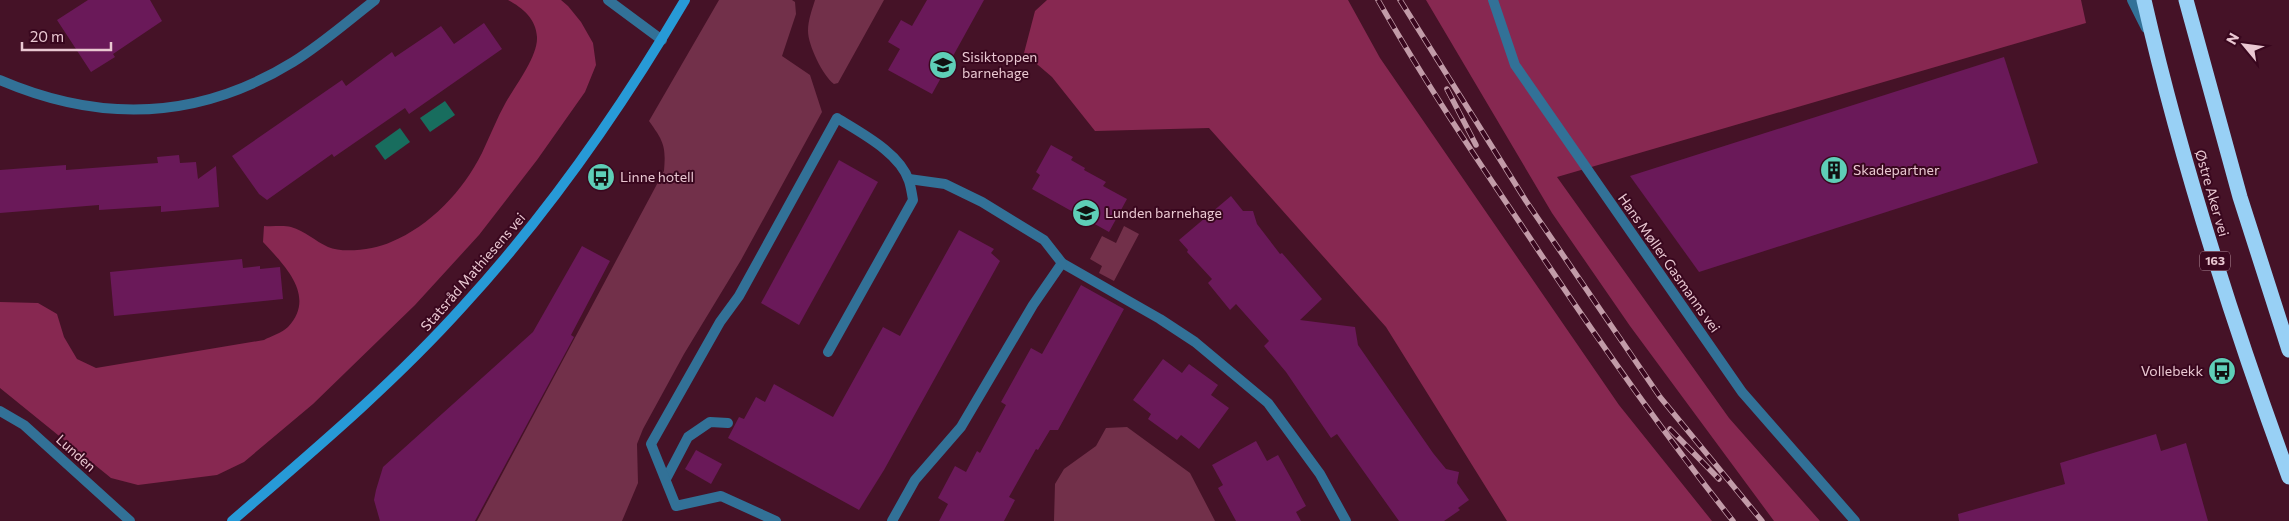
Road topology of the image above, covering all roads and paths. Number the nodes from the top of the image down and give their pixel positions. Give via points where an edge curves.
1 (374, 0) edge
2 (608, 0) edge
3 (685, 0) edge
4 (1493, 0) edge
5 (2132, 0) edge
6 (2144, 0) edge
7 (2186, 0) edge
8 (662, 40) junction
9 (2154, 42) junction
10 (0, 80) edge
11 (909, 180) junction
12 (1062, 263) junction
13 (2289, 350) edge
14 (828, 352) dead end
15 (0, 411) edge
16 (728, 423) dead end
17 (2289, 476) edge
18 (666, 479) junction
19 (130, 521) edge
20 (232, 521) edge
21 (776, 521) edge
22 (892, 521) edge
23 (1346, 521) edge
24 (1855, 521) edge

1 - 10 street via 294,61 258,81 168,108 136,110 77,105
2 - 8 street
3 - 8 street, Statsråd Mathiesens vei
4 - 24 street, Hans Møller Gasmanns vei via 1515,65 1742,392
5 - 9 street
6 - 9 highway, Østre Aker vei / 163
7 - 13 highway, Østre Aker vei via 2240,197
8 - 20 street, Statsråd Mathiesens vei via 566,183 464,306 379,391
9 - 17 highway, Østre Aker vei / 163 via 2234,322
11 - 12 street via 944,184 982,202 1044,240
11 - 14 street via 913,200
11 - 18 street via 894,158 876,142 837,118 739,296 720,322 651,444
12 - 22 street via 1033,305 961,427 915,480
12 - 23 street via 1160,318 1195,342 1268,403 1320,474
15 - 19 street, Lunden via 24,425
16 - 18 street via 710,422 688,437
18 - 21 street via 676,506 720,496

